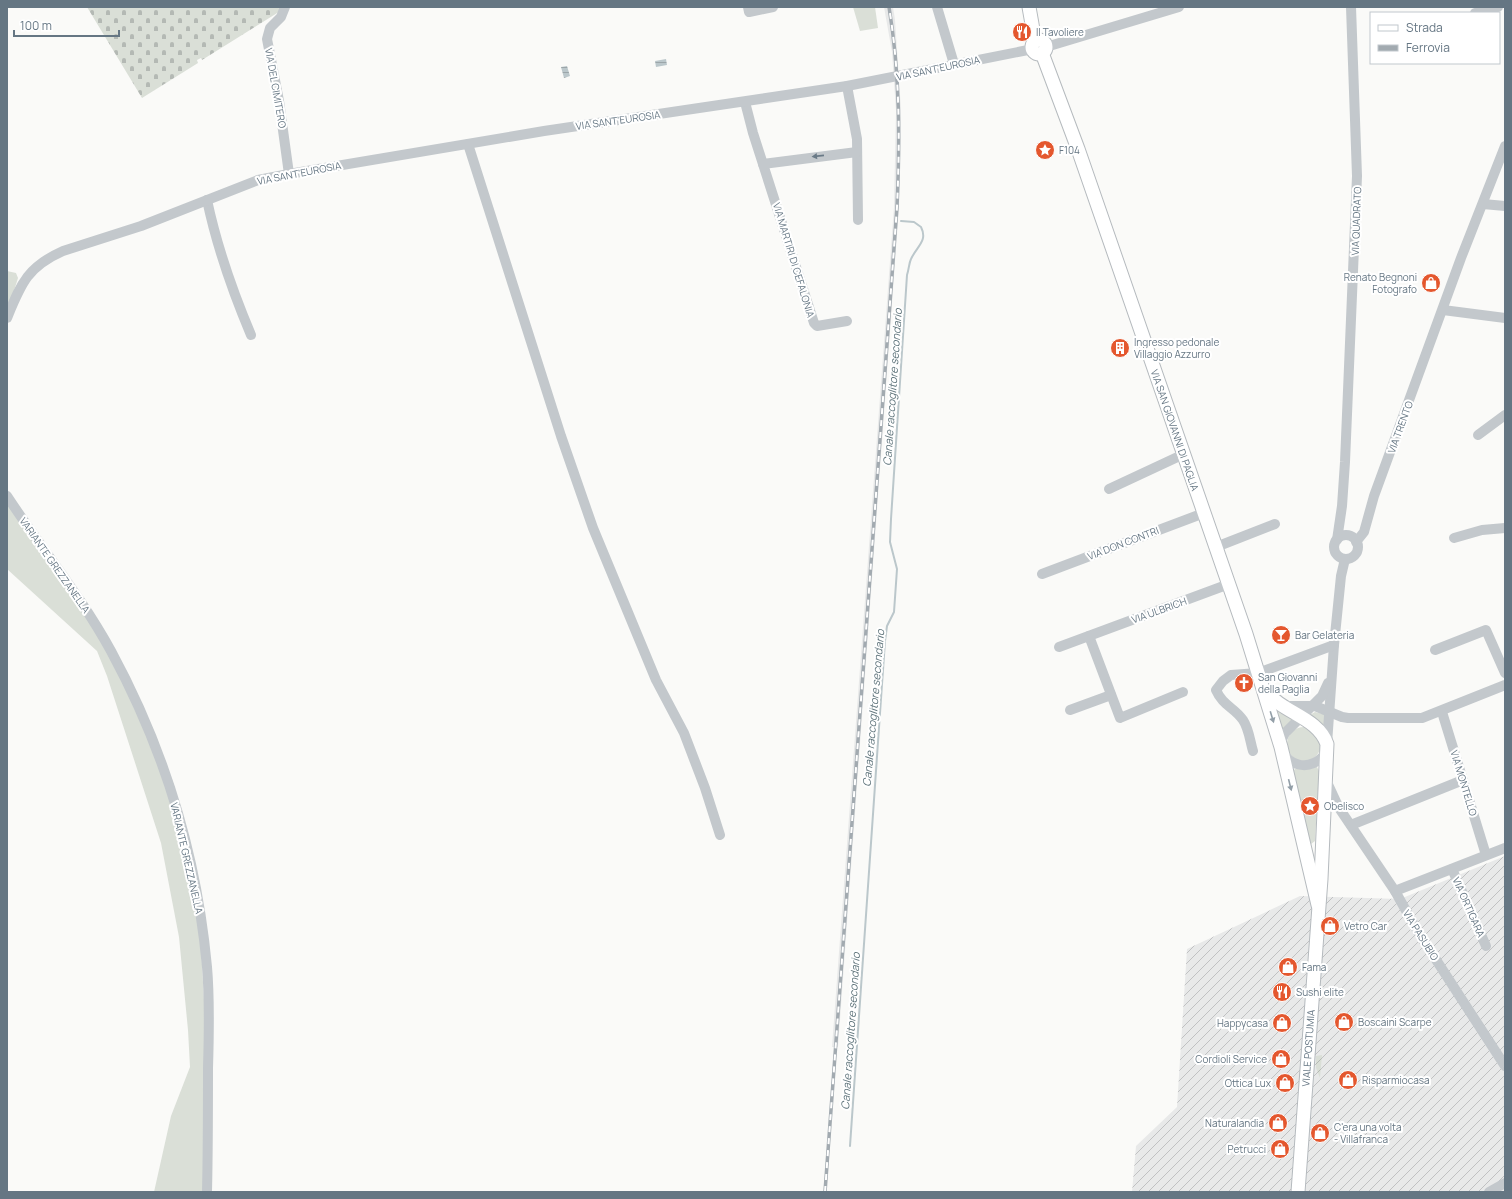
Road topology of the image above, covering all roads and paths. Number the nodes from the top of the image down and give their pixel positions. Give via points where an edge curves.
1 (285, 7) edge
2 (748, 7) edge
3 (773, 7) edge
4 (938, 7) edge
5 (1028, 7) edge
6 (1036, 7) edge
7 (1179, 7) edge
8 (1351, 7) edge
9 (1498, 7) edge
10 (1479, 12) edge
11 (1040, 46) junction
12 (954, 64) junction
13 (847, 86) junction
14 (745, 102) junction
15 (468, 144) junction
16 (1505, 146) edge
17 (857, 152) junction
18 (763, 164) junction
19 (289, 174) junction
20 (207, 200) junction
21 (1483, 204) junction
22 (1505, 206) edge
23 (858, 220) dead end
24 (1443, 310) junction
25 (7, 318) edge
26 (1505, 318) edge
27 (847, 321) dead end
28 (251, 335) dead end
29 (1505, 415) edge
30 (1478, 435) dead end
31 (1184, 454) junction
32 (1109, 489) dead end
33 (7, 496) edge
34 (1204, 513) junction
35 (1275, 524) dead end
36 (1505, 528) edge
37 (1342, 538) junction
38 (1454, 538) dead end
39 (1356, 542) junction
40 (1216, 547) junction
41 (1345, 559) junction
42 (1042, 574) dead end
43 (1229, 584) junction
44 (1089, 636) junction
45 (1334, 645) junction
46 (1060, 647) dead end
47 (1435, 650) dead end
48 (1332, 670) junction
49 (1258, 673) junction
50 (1505, 673) edge
51 (1505, 685) edge
52 (1262, 686) junction
53 (1183, 692) dead end
54 (1111, 695) junction
55 (1279, 705) junction
56 (1312, 706) junction
57 (1070, 710) dead end
58 (1329, 711) junction
59 (1442, 712) junction
60 (1300, 717) junction
61 (1281, 747) junction
62 (1327, 748) junction
63 (1253, 751) dead end
64 (1464, 780) junction
65 (1330, 804) junction
66 (1350, 825) junction
67 (1323, 833) junction
68 (720, 834) dead end
69 (1304, 842) junction
70 (1505, 848) edge
71 (1486, 855) junction
72 (1452, 869) junction
73 (1395, 891) junction
74 (1318, 904) junction
75 (1486, 946) dead end
76 (1505, 1066) edge
77 (1505, 1183) edge
78 (207, 1192) edge
79 (1298, 1192) edge
80 (1489, 1192) edge

1 - 19 street, VIA DEL CIMITERO via 281,17 270,28 267,40 280,101
2 - 3 street via 749,12
4 - 12 street
5 - 11 main road
6 - 11 main road
7 - 11 street, VIA SANT'EUROSIA
8 - 37 street, VIA QUADRATO via 1357,176
9 - 10 street
11 - 12 street, VIA SANT'EUROSIA
11 - 31 main road, VIA SAN GIOVANNI DI PAGLIA
12 - 13 street, VIA SANT'EUROSIA
13 - 14 street, VIA SANT'EUROSIA
13 - 17 street
14 - 15 street, VIA SANT'EUROSIA
14 - 18 street, VIA MARTIRI DI CEFALONIA
15 - 19 street, VIA SANT'EUROSIA
15 - 68 street via 593,528 656,680 684,733
16 - 21 street, VIA TRENTO
17 -> 18 street
17 - 23 street
18 - 27 street, VIA MARTIRI DI CEFALONIA via 814,323 818,326
19 - 20 street, VIA SANT'EUROSIA via 258,180
20 - 25 street, VIA SANT'EUROSIA via 141,226 50,256 24,280
20 - 28 street via 215,238
21 - 22 street
21 - 24 street, VIA TRENTO
24 - 26 street
24 - 39 street, VIA TRENTO via 1374,496 1364,532
29 - 30 street
31 - 32 street
31 - 34 main road, VIA SAN GIOVANNI DI PAGLIA
33 - 78 street, VARIANTE GREZZANELLA via 84,605 111,651 155,744 176,804 202,921 207,970
34 - 40 main road, VIA SAN GIOVANNI DI PAGLIA
34 - 42 street, VIA DON CONTRI
35 - 40 street
36 - 38 street via 1482,530
37 - 39 street via 1352,538
37 - 41 street, VIA QUADRATO via 1334,546 1336,553
39 - 41 street via 1356,554
40 - 43 main road, VIA SAN GIOVANNI DI PAGLIA
41 - 45 street
43 - 44 street, VIA ULBRICH
43 - 49 main road, VIA SAN GIOVANNI DI PAGLIA
44 - 46 street, VIA ULBRICH
44 - 54 street
45 - 48 street
45 - 49 street
47 - 50 street via 1486,630
48 - 56 street via 1324,692
48 - 58 street
49 - 52 main road, VIA SAN GIOVANNI DI PAGLIA
49 - 63 street via 1231,675 1216,690 1220,701 1242,719 1247,727
51 - 59 street
52 - 55 main road
52 -> 61 main road, VIA SAN GIOVANNI DI PAGLIA
53 - 54 street via 1120,718
54 - 57 street
55 - 56 street
55 - 60 main road
56 - 58 street
56 - 60 street
58 - 59 street via 1342,717 1387,719 1422,718
58 - 62 street
59 - 64 street, VIA MONTELLO
60 - 61 street via 1282,736
60 - 62 main road via 1318,728
61 - 62 street via 1288,759 1302,766 1317,762
61 -> 69 main road, VIA SAN GIOVANNI DI PAGLIA
62 - 65 main road, VIALE POSTUMIA via 1325,779
64 - 66 street
64 - 71 street, VIA MONTELLO
65 - 66 street, VIA PASUBIO
65 - 67 main road, VIALE POSTUMIA
66 - 73 street, VIA PASUBIO
67 - 69 main road via 1316,848 1309,848
67 - 74 main road, VIALE POSTUMIA
69 - 74 main road, VIA SAN GIOVANNI DI PAGLIA
70 - 71 street, VIA ORTIGARA
71 - 72 street, VIA ORTIGARA
72 - 73 street, VIA ORTIGARA
72 - 75 street, VIA ORTIGARA
73 - 76 street, VIA PASUBIO via 1418,932
74 - 79 main road, VIALE POSTUMIA
77 - 80 street

